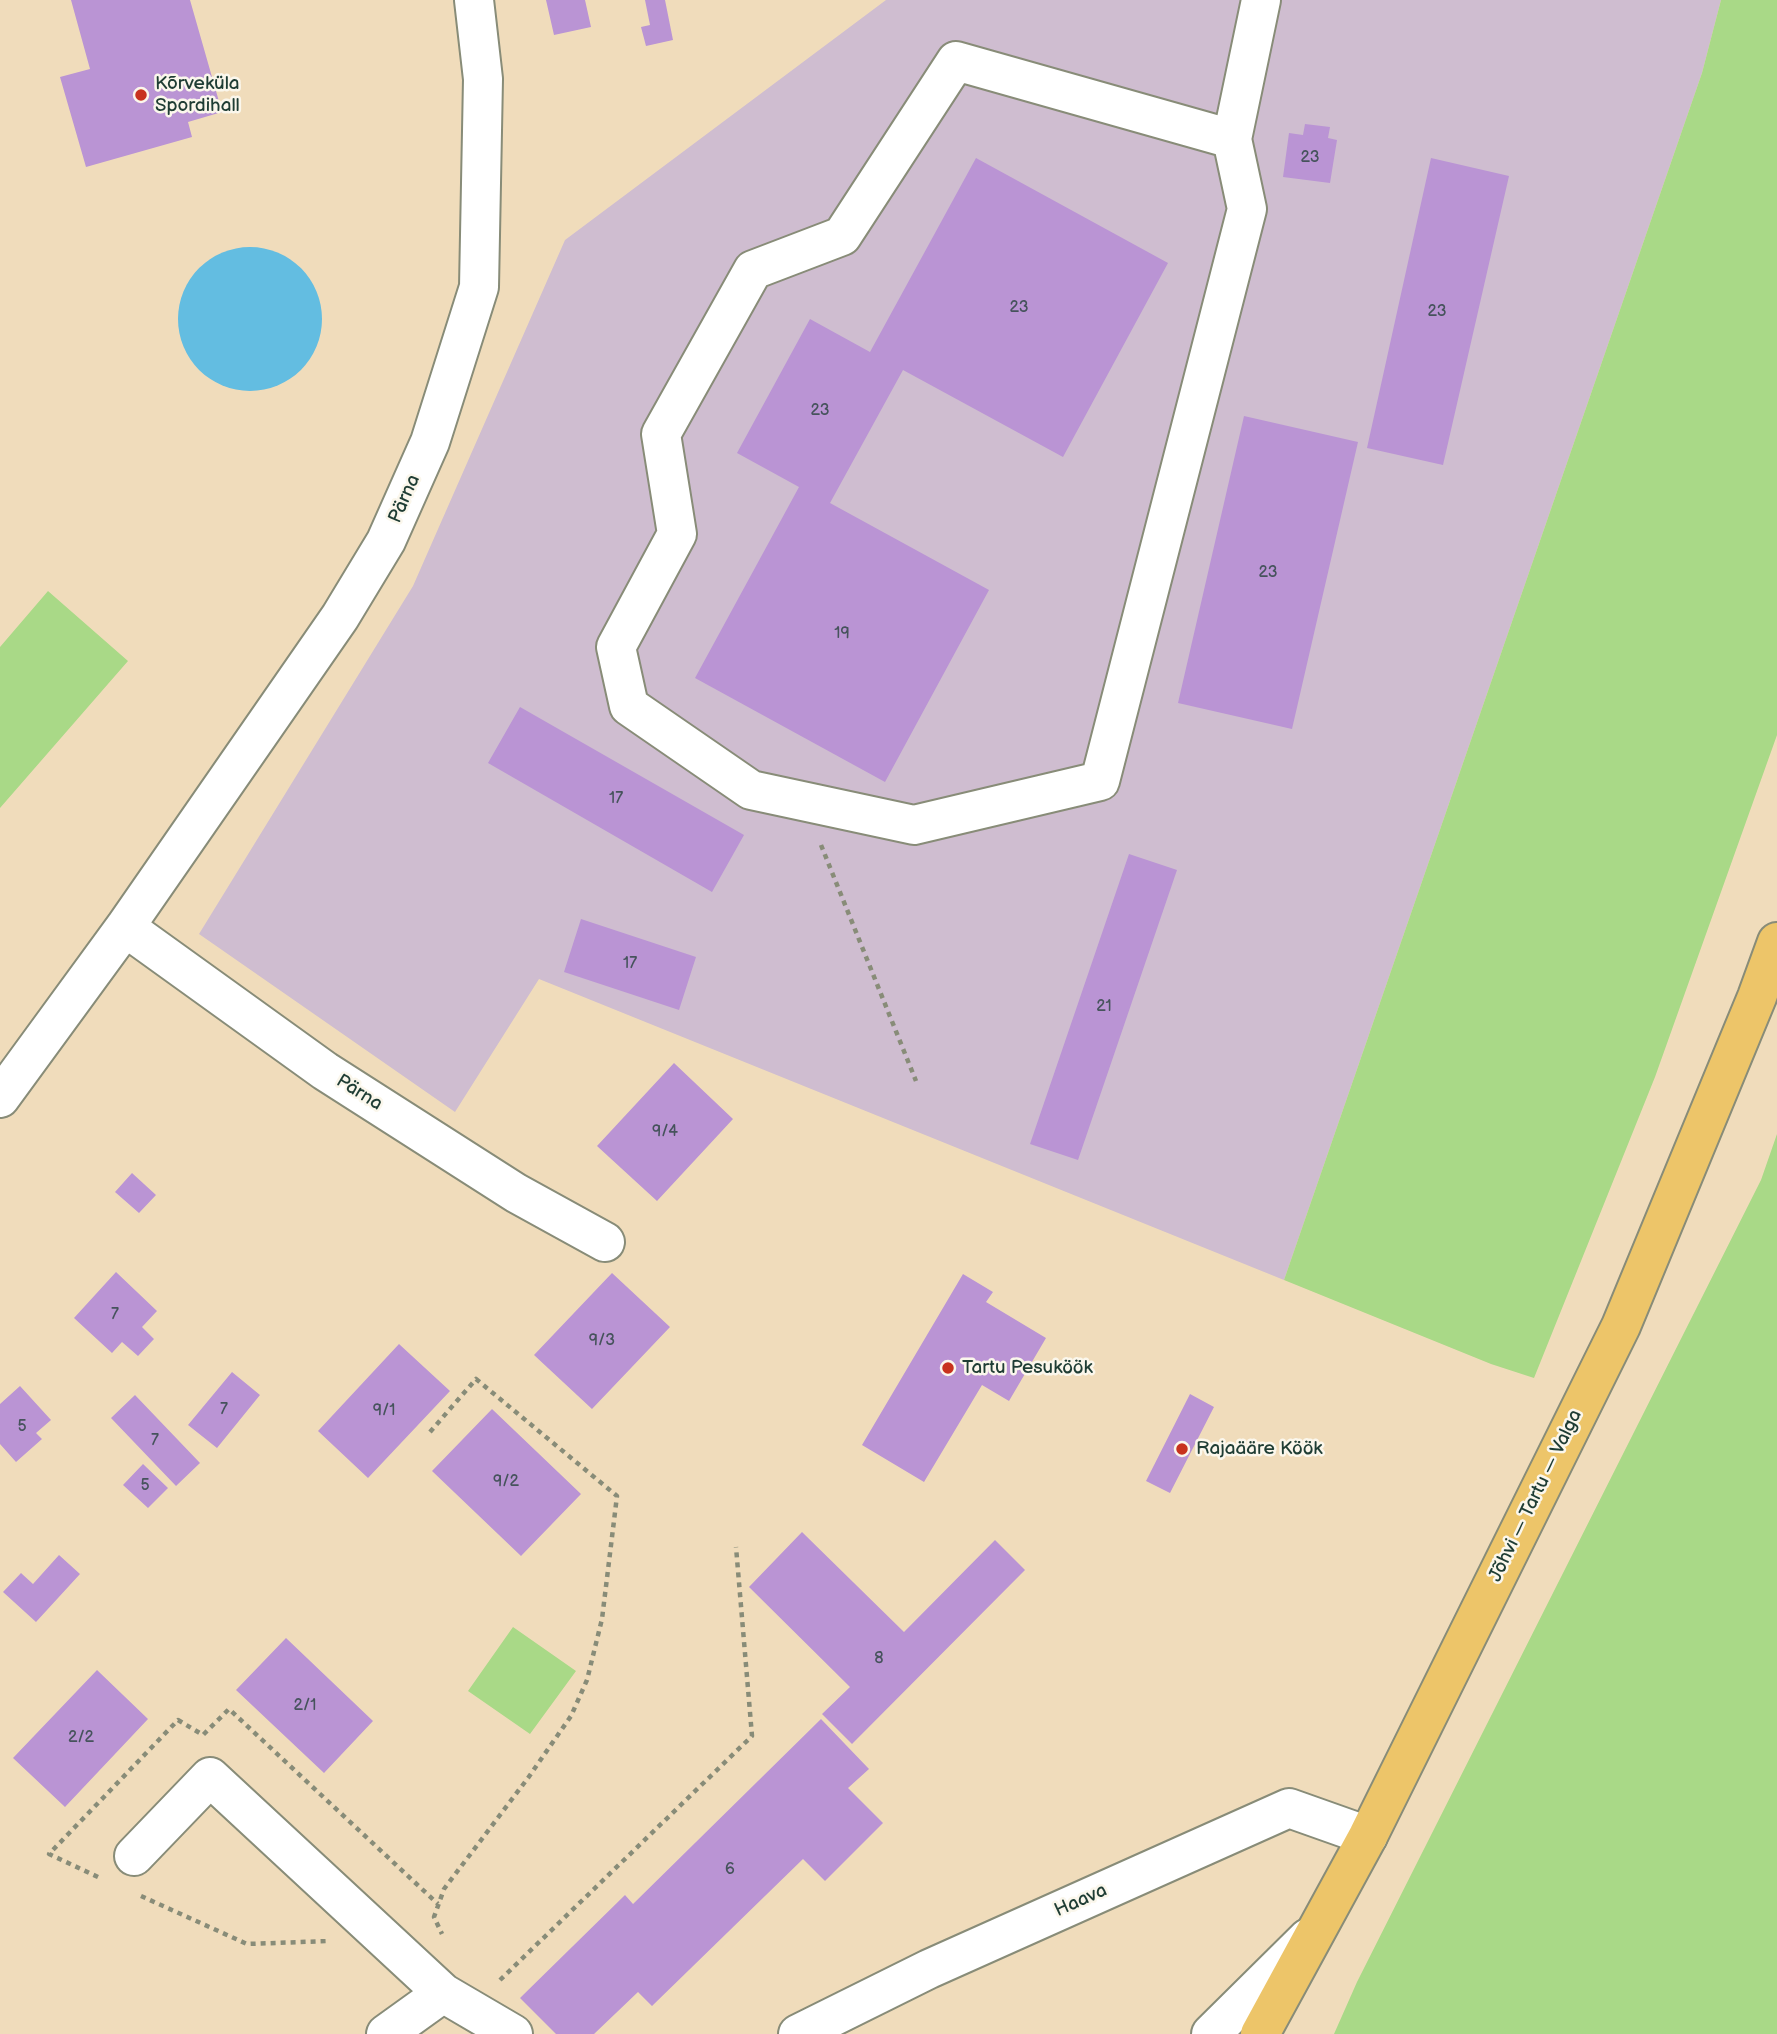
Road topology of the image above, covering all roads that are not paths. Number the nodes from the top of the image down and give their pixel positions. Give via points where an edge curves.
1 (474, 0) edge
2 (1261, 0) edge
3 (1231, 139) junction
4 (125, 927) junction
5 (1777, 942) edge
6 (0, 1098) edge
7 (605, 1242) dead end
8 (1368, 1836) junction
9 (134, 1856) dead end
10 (1317, 1929) junction
11 (443, 1993) junction
12 (386, 2034) edge
13 (513, 2034) edge
14 (798, 2034) edge
15 (1211, 2034) edge
16 (1260, 2034) edge

1 - 4 street, Pärna via 483,79 479,286 430,442 386,541 340,617
2 - 3 street
3 - 3 street via 956,61 842,236 753,270 661,434 677,534 616,647 629,706 751,790 914,825 1100,782 1247,209
4 - 6 street, Pärna
4 - 7 street, Pärna via 325,1071 516,1193
5 - 8 highway, Jõhvi — Tartu — Valga via 1621,1326
8 - 10 highway, Jõhvi — Tartu — Valga
8 - 14 street, Haava via 1289,1808 929,1969
9 - 11 street via 210,1777
10 - 15 street
10 - 16 highway, Jõhvi — Tartu — Valga
11 - 12 street
11 - 13 street

